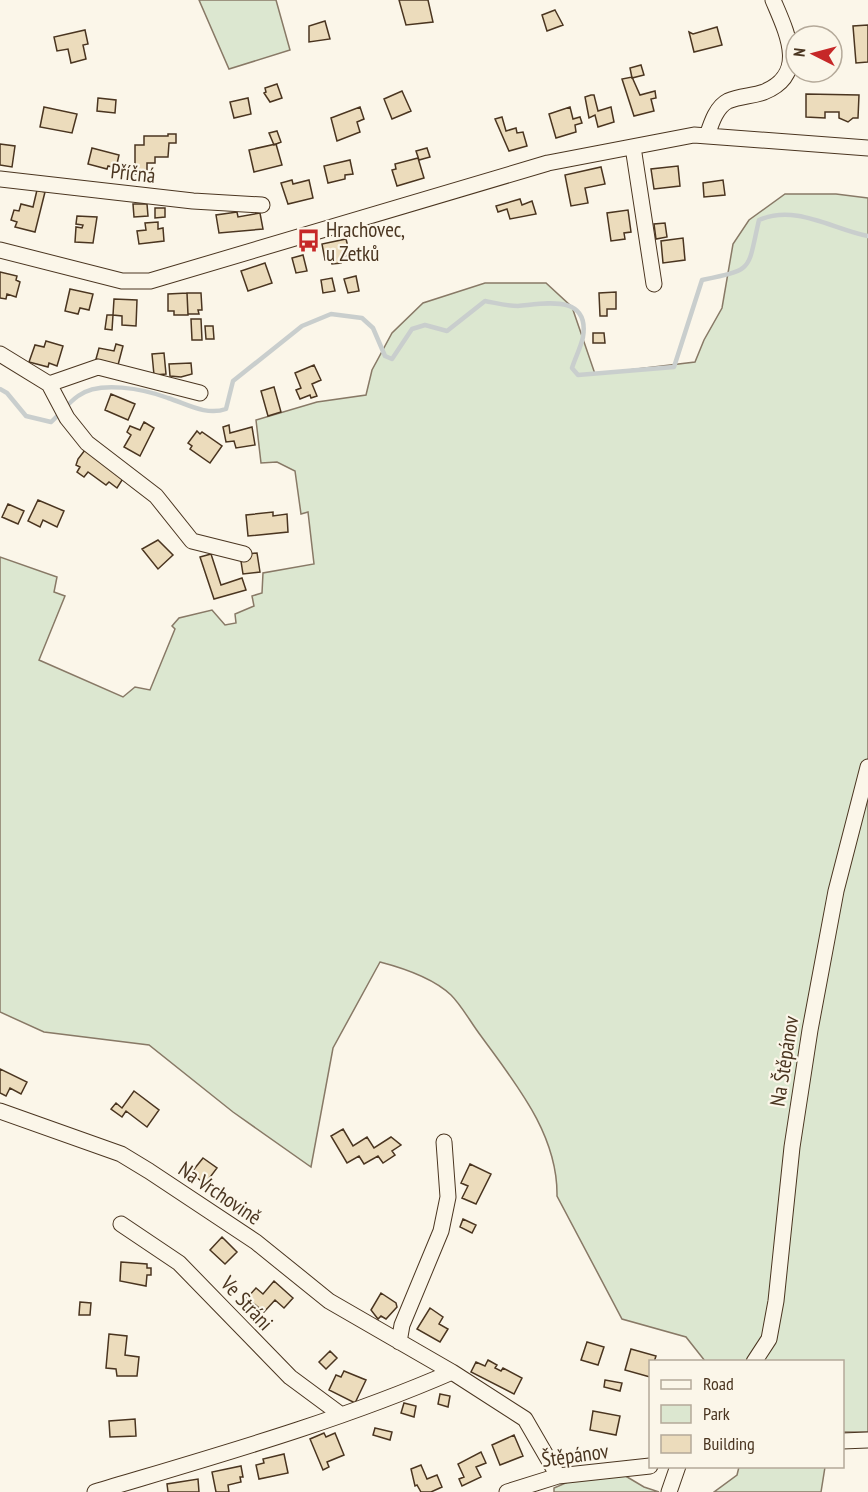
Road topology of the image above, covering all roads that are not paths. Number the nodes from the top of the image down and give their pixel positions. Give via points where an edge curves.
1 (773, 0) edge
2 (707, 136) junction
3 (633, 147) junction
4 (868, 148) edge
5 (0, 179) edge
6 (262, 205) dead end
7 (0, 250) edge
8 (654, 284) dead end
9 (0, 354) edge
10 (49, 384) junction
11 (200, 393) dead end
12 (244, 554) dead end
13 (868, 767) edge
14 (0, 1111) edge
15 (444, 1142) dead end
16 (121, 1224) dead end
17 (399, 1342) junction
18 (755, 1360) edge
19 (452, 1372) junction
20 (340, 1414) junction
21 (868, 1440) edge
22 (844, 1441) edge
23 (649, 1466) edge
24 (678, 1468) edge
25 (558, 1476) junction
26 (96, 1492) edge
27 (507, 1492) edge
28 (669, 1492) edge

1 - 2 street via 792,65 783,82 764,92 727,101 714,115
2 - 3 street
2 - 4 street
3 - 7 street via 548,163 150,280 122,281
3 - 8 street
5 - 6 street, Příčná
9 - 10 street
10 - 11 street via 98,367
10 - 12 street via 67,418 87,443 156,496 192,541
13 - 18 street, Na Štěpánov via 836,891 810,1030 769,1339
14 - 17 street, Na Vrchovině via 121,1154 256,1242 329,1300
15 - 17 street via 448,1197 441,1230 402,1325
16 - 20 street, Ve Stráni via 179,1263 290,1377
17 - 19 street, Na Vrchovině
19 - 20 street
19 - 25 street, Na Vrchovině via 525,1419
20 - 26 street
21 - 22 street
23 - 25 street, Štěpánov
24 - 28 street
25 - 27 street, Štěpánov

